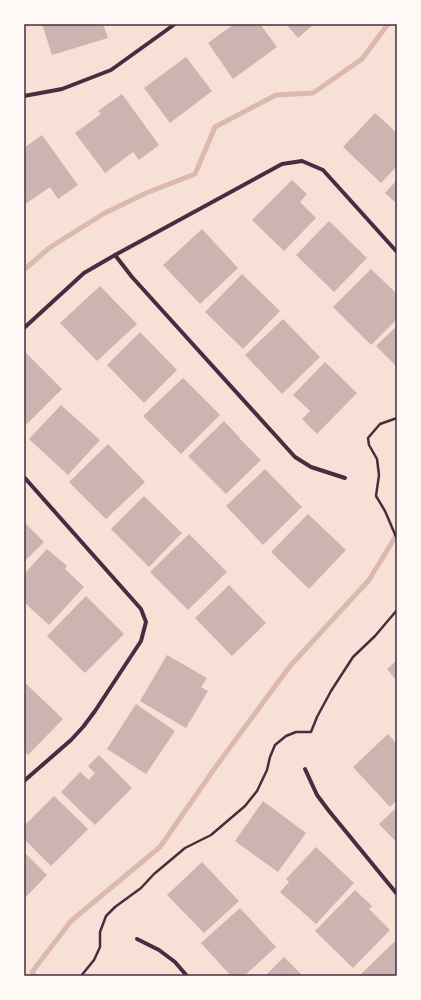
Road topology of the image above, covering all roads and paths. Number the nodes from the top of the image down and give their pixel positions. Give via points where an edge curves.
1 (175, 24) edge
2 (24, 96) edge
3 (397, 252) edge
4 (115, 255) junction
5 (24, 328) edge
6 (397, 418) edge
7 (24, 477) edge
8 (345, 478) dead end
9 (397, 539) edge
10 (397, 610) edge
11 (305, 769) dead end
12 (24, 781) edge
13 (397, 894) edge
14 (137, 939) dead end
15 (81, 976) edge
16 (187, 976) edge

1 - 2 street via 111,70 62,89
3 - 4 street via 323,170 302,160 282,164
4 - 5 street via 84,273
4 - 8 street via 295,457 311,467
6 - 9 path via 380,424 368,438 368,445 377,459 379,475 376,496
7 - 12 street via 141,609 146,622 141,641 83,727
10 - 15 path via 353,657 331,691 311,732 296,732 275,745 257,791 244,806 211,835 185,848 106,916 100,932 100,947 94,960
11 - 13 street via 317,795
14 - 16 street via 159,950 175,962

